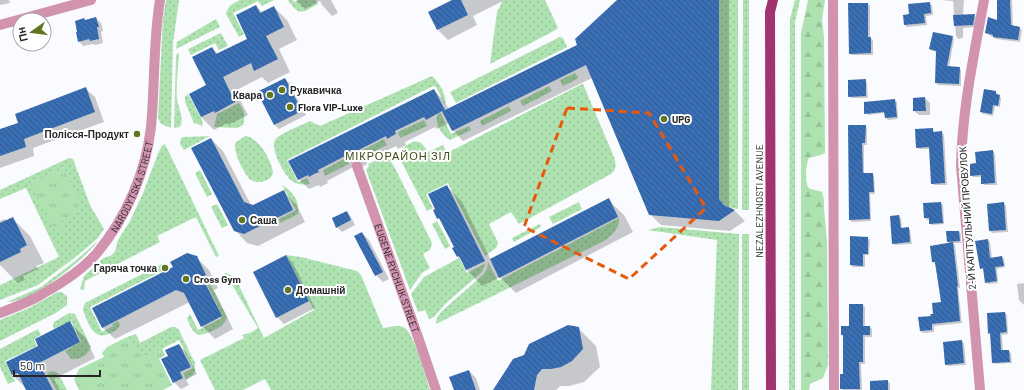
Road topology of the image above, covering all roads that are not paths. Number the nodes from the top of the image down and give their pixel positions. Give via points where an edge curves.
1 (91, 0) edge
2 (160, 0) edge
3 (766, 0) edge
4 (773, 0) edge
5 (833, 0) edge
6 (984, 0) edge
7 (770, 12) junction
8 (0, 25) edge
9 (357, 166) dead end
10 (0, 313) edge
11 (436, 390) edge
12 (771, 390) edge
13 (834, 390) edge
14 (980, 390) edge

1 - 8 street
2 - 10 street, NARODYTSKA STREET via 151,128 141,171 128,206 104,243 82,266 44,294
3 - 7 main road, NEZALEZHNOSTI AVENUE
4 - 7 main road, NEZALEZHNOSTI AVENUE
5 - 13 street
6 - 14 street, 2-Й КАПІТУЛЬНИЙ ПРОВУЛОК via 965,109 961,166
7 - 12 main road, NEZALEZHNOSTI AVENUE
9 - 11 street, EUGENE RYCHLIK STREET

